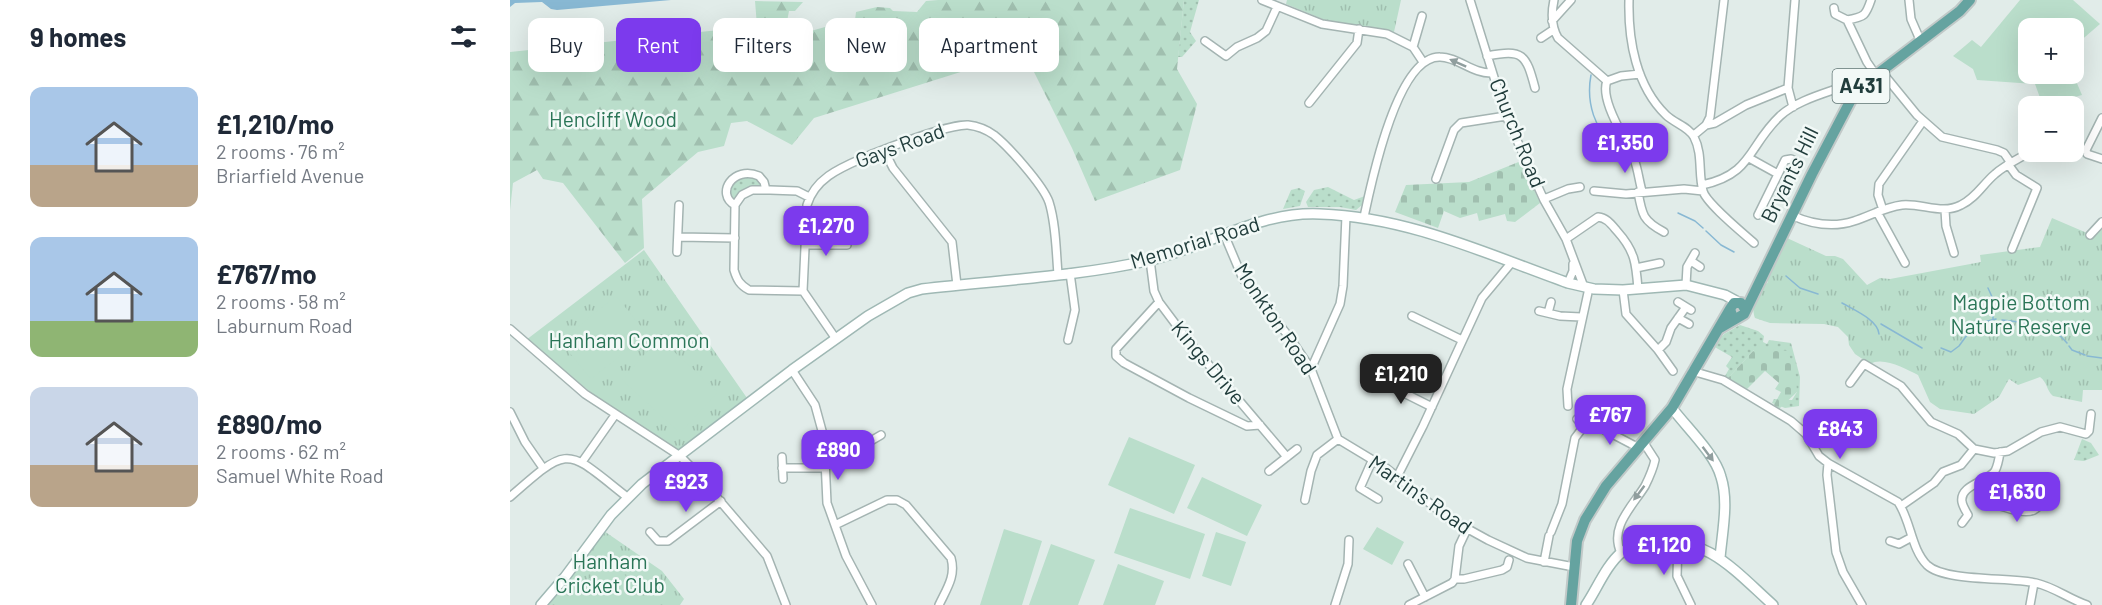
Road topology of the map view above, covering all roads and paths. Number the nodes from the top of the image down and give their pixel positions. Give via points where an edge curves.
1 (1262, 0) edge
2 (1470, 0) edge
3 (1554, 0) edge
4 (1571, 0) edge
5 (1629, 0) edge
6 (1724, 0) edge
7 (1795, 0) edge
8 (1871, 0) edge
9 (1909, 0) edge
10 (1970, 0) edge
11 (1277, 7) junction
12 (1834, 8) dead end
13 (1419, 20) dead end
14 (1847, 20) junction
15 (1552, 21) junction
16 (1359, 29) junction
17 (1553, 30) junction
18 (1542, 38) dead end
19 (1205, 41) dead end
20 (1921, 42) junction
21 (1413, 46) junction
22 (1487, 56) junction
23 (1424, 62) junction
24 (1492, 73) junction
25 (1879, 73) junction
26 (1640, 74) junction
27 (1606, 81) junction
28 (1535, 88) dead end
29 (1788, 88) junction
30 (1854, 94) junction
31 (1310, 103) dead end
32 (1793, 108) junction
33 (1506, 116) junction
34 (2102, 118) edge
35 (1923, 121) junction
36 (1706, 125) junction
37 (1694, 135) junction
38 (884, 150) junction
39 (2086, 150) joint
40 (1749, 158) junction
41 (2018, 159) edge
42 (2102, 159) edge
43 (1797, 162) dead end
44 (2010, 164) junction
45 (1440, 168) junction
46 (1448, 171) dead end
47 (1778, 174) junction
48 (1436, 178) dead end
49 (1580, 187) dead end
50 (1702, 188) junction
51 (766, 190) junction
52 (1594, 190) dead end
53 (1640, 192) junction
54 (809, 196) junction
55 (1544, 199) junction
56 (735, 205) junction
57 (679, 206) dead end
58 (1945, 210) junction
59 (1880, 211) junction
60 (1771, 212) dead end
61 (1791, 215) junction
62 (1346, 216) junction
63 (1364, 217) junction
64 (2102, 222) edge
65 (1664, 232) dead end
66 (1224, 234) junction
67 (2090, 236) dead end
68 (679, 237) junction
69 (735, 238) junction
70 (1566, 239) junction
71 (1754, 243) dead end
72 (806, 245) junction
73 (847, 245) dead end
74 (2012, 249) dead end
75 (677, 252) dead end
76 (1695, 253) dead end
77 (1954, 253) dead end
78 (1150, 260) junction
79 (1574, 261) junction
80 (1690, 261) junction
81 (1512, 262) junction
82 (1660, 263) dead end
83 (1905, 263) dead end
84 (1700, 267) dead end
85 (1636, 268) junction
86 (1070, 273) junction
87 (1058, 274) junction
88 (1568, 283) junction
89 (957, 285) junction
90 (1686, 285) junction
91 (1586, 288) junction
92 (1638, 289) junction
93 (1623, 290) junction
94 (803, 291) junction
95 (1159, 302) junction
96 (1551, 302) dead end
97 (1678, 302) dead end
98 (1737, 308) junction
99 (1539, 311) dead end
100 (1548, 313) junction
101 (1412, 316) dead end
102 (1581, 317) junction
103 (1678, 318) junction
104 (1689, 324) dead end
105 (510, 329) edge
106 (836, 339) junction
107 (1068, 340) dead end
108 (1462, 340) junction
109 (1658, 350) junction
110 (1311, 369) junction
111 (792, 370) junction
112 (1672, 371) dead end
113 (1692, 371) junction
114 (1851, 378) dead end
115 (1382, 382) dead end
116 (1569, 406) dead end
117 (1432, 407) junction
118 (1672, 408) junction
119 (510, 412) edge
120 (2091, 412) dead end
121 (615, 415) junction
122 (1577, 419) dead end
123 (1260, 425) junction
124 (1584, 426) junction
125 (881, 435) dead end
126 (1338, 439) junction
127 (1642, 445) junction
128 (1297, 449) dead end
129 (1974, 449) junction
130 (2000, 452) junction
131 (680, 456) junction
132 (782, 457) dead end
133 (1287, 457) junction
134 (825, 458) junction
135 (1372, 461) junction
136 (582, 462) junction
137 (1828, 463) junction
138 (543, 468) junction
139 (782, 468) junction
140 (825, 468) junction
141 (1269, 471) dead end
142 (1397, 477) junction
143 (783, 479) dead end
144 (1978, 483) junction
145 (2055, 484) dead end
146 (510, 497) edge
147 (627, 497) junction
148 (1378, 499) dead end
149 (1305, 500) dead end
150 (721, 501) junction
151 (1901, 506) junction
152 (1962, 523) dead end
153 (835, 525) junction
154 (1467, 529) junction
155 (1722, 530) junction
156 (650, 532) dead end
157 (1912, 537) junction
158 (1349, 540) dead end
159 (1890, 541) dead end
160 (1678, 542) junction
161 (1705, 549) junction
162 (1621, 553) junction
163 (1720, 558) junction
164 (1509, 560) dead end
165 (1544, 562) junction
166 (1408, 564) dead end
167 (1574, 567) junction
168 (1455, 579) junction
169 (2034, 583) junction
170 (1425, 597) junction
171 (1571, 602) edge
172 (868, 604) edge
173 (1586, 604) edge
174 (541, 605) edge
175 (786, 605) edge
176 (939, 605) edge
177 (1335, 605) edge
178 (1409, 605) edge
179 (1691, 605) edge
180 (1773, 605) edge
181 (1862, 605) edge
182 (2030, 605) edge
183 (2087, 605) edge

1 - 11 street
2 - 22 street, Church Road
3 - 15 street
4 - 15 street
5 - 26 street
6 - 36 street
7 - 29 street
8 - 14 street via 1865,15
9 - 20 street via 1911,19
10 - 20 main road, Bryants Hill / A431
11 - 16 street via 1322,24
11 - 19 street via 1266,31 1226,56
12 - 14 street via 1835,14
13 - 21 street
14 - 25 street via 1867,62
15 - 17 street
16 - 21 street via 1387,34
16 - 31 street via 1357,43
17 - 18 street
17 - 27 street
20 - 25 main road, Bryants Hill / A431
21 - 23 street
22 - 24 street, Church Road
22 - 28 street via 1510,52 1520,55 1528,65
24 -> 23 street via 1480,73 1442,57
23 - 63 street via 1409,78 1393,111
24 - 33 street, Church Road
25 - 30 main road, Bryants Hill / A431
25 - 35 street
26 - 27 street
26 - 37 street via 1652,98 1667,115
27 - 53 street via 1609,104 1634,161
29 - 32 street
29 - 36 street
30 - 32 street via 1839,88
30 - 61 main road, Bryants Hill / A431
32 - 40 street via 1780,116
33 - 45 street via 1458,125
33 - 55 street, Church Road
34 - 39 street
35 - 44 street via 1942,137 2004,153
35 - 59 street via 1879,184
36 - 37 street
37 - 50 street
38 - 54 street, Gays Road via 834,170
38 - 87 street, Gays Road via 952,126 968,125 994,136 1047,196
38 - 89 street via 893,168 951,242
39 - 42 street
40 - 47 street
40 - 50 street via 1734,173
41 - 44 street
43 - 47 street via 1787,159
44 - 58 street via 1994,174 1973,198
44 - 74 street via 2016,175 2037,188 2019,241
45 - 46 street
45 - 48 street
47 - 60 street via 1760,211
49 - 55 street
50 - 53 street
50 - 71 street via 1712,204
51 - 54 street via 797,190
51 - 56 street via 752,190
51 - 56 street via 759,176 745,172 737,175 727,191
52 - 53 street
53 - 65 street via 1641,211 1649,224
54 - 72 street
55 - 70 street, Church Road
56 - 69 street
57 - 68 street
58 - 59 street via 1902,205
58 - 77 street
59 - 61 street via 1854,221 1827,225
59 - 83 street
61 - 98 main road, Bryants Hill / A431 via 1760,278
62 - 63 street, Memorial Road
62 - 66 street, Memorial Road via 1286,216
62 - 110 street via 1340,304
63 - 81 street, Memorial Road via 1428,232
64 - 67 street
66 - 78 street, Memorial Road
66 - 110 street, Monkton Road via 1243,279
68 - 69 street
68 - 75 street
69 - 94 street via 734,270 741,286 749,290
70 - 79 street, Church Road
70 - 85 street via 1598,217 1605,218 1628,243
72 - 73 street
72 - 94 street
76 - 80 street
78 - 86 street, Memorial Road
78 - 95 street, Kings Drive
79 - 88 street
79 - 91 street, Church Road
80 - 84 street
80 - 90 street
81 - 88 street, Memorial Road
81 - 108 street via 1484,295
82 - 85 street
85 - 92 street
86 - 87 street, Memorial Road
86 - 107 street via 1075,310
87 - 89 street, Memorial Road
88 - 91 street, Memorial Road
89 - 106 street, Memorial Road via 908,293
90 - 92 street, Memorial Road
90 - 98 street, Memorial Road via 1715,293
91 - 93 street, Memorial Road
91 - 102 street
92 - 93 street, Memorial Road
93 - 109 street via 1626,314
94 - 106 street
95 - 123 street, Kings Drive
95 - 123 street via 1116,349 1116,356 1247,426
96 - 100 street
97 - 103 street via 1688,308
98 - 113 main road
99 - 100 street
100 - 102 street
101 - 108 street
102 - 116 street via 1566,393
103 - 104 street
103 - 109 street
105 - 121 street
106 - 111 street, Memorial Road
108 - 117 street
109 - 112 street
110 - 126 street, Monkton Road
111 - 131 street, Memorial Road
111 - 134 street via 815,405
113 - 118 main road
113 - 137 street via 1723,380 1791,421
114 - 129 street via 1860,362 1900,386 1930,422 1958,434
115 - 117 street
117 - 142 street
118 - 127 main road
118 -> 155 street via 1722,477
119 - 138 street
120 - 130 street via 2086,434 2052,428
121 - 131 street
121 - 136 street
122 - 124 street
123 - 133 street, Kings Drive
124 - 127 street via 1597,426
124 - 165 street via 1575,438 1562,504
125 - 134 street via 845,456
126 - 135 street, Martin's Road
126 - 149 street via 1317,455
127 -> 162 street via 1655,460 1616,538
127 - 167 main road via 1606,486 1585,520
128 - 133 street
129 - 130 street
129 - 151 street via 1960,465 1943,472
130 - 144 street via 1994,472
131 - 147 street, Memorial Road
131 - 150 street
132 - 139 street
133 - 141 street
134 - 140 street
135 - 142 street, Martin's Road
135 - 148 street via 1360,486
136 - 138 street via 562,458
136 - 147 street
137 - 151 street
137 - 181 street via 1836,552
138 - 146 street
139 - 140 street
139 - 143 street
140 - 153 street via 827,503
142 - 154 street, Martin's Road
144 - 145 street via 1989,500 2028,512 2040,505
144 - 152 street via 1963,495 1968,515
147 - 174 street, Memorial Road
150 - 156 street via 668,541 658,541
150 - 175 street via 767,556
151 - 157 street
153 - 172 street
153 - 176 street via 887,500 906,505 951,558 953,576
154 - 165 street, Martin's Road via 1510,551
154 - 168 street via 1459,546
155 - 161 street
155 - 163 street
157 - 159 street via 1899,544
157 - 169 street via 1924,561 1934,570
158 - 177 street via 1348,564
160 - 161 street
160 - 162 street via 1643,544
160 - 179 street via 1677,576
161 - 163 street
162 - 173 street
163 - 180 street
164 - 168 street via 1502,570
165 - 167 street, Martin's Road
166 - 170 street
167 - 171 main road
168 - 170 street
169 - 182 street
169 - 183 street
170 - 178 street
171 - 173 street

